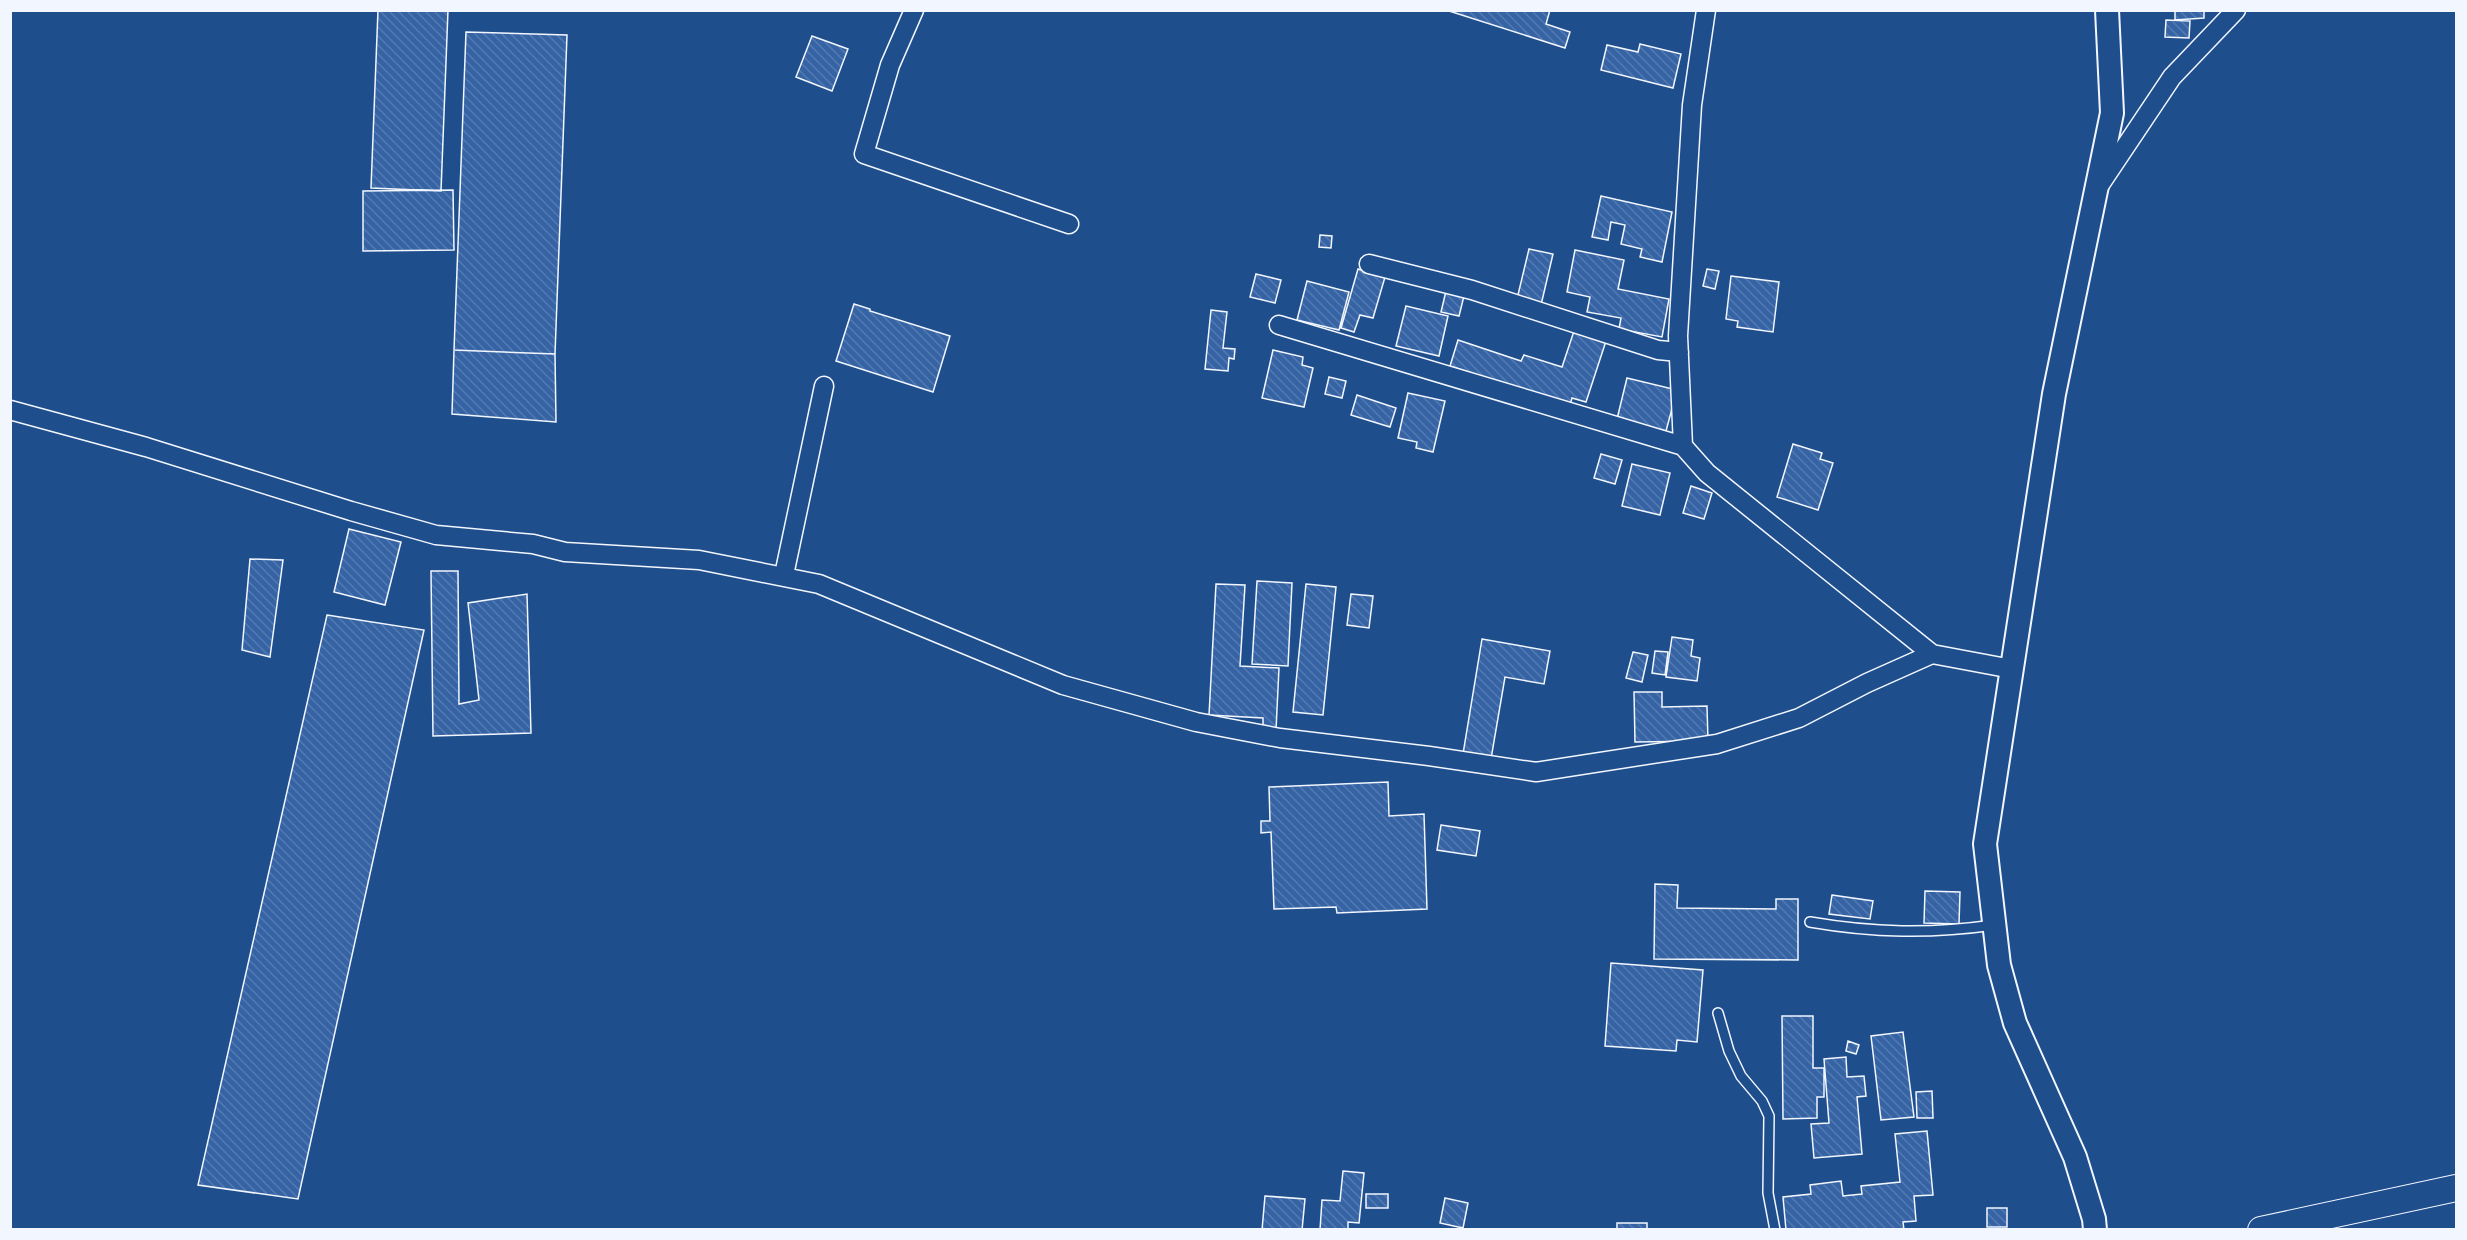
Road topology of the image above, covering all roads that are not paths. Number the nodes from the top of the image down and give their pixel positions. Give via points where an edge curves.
1 (915, 10) edge
2 (1706, 10) edge
3 (2107, 10) edge
4 (2236, 10) edge
5 (2096, 190) junction
6 (1069, 224) dead end
7 (1369, 264) dead end
8 (1279, 325) dead end
9 (1679, 352) junction
10 (824, 386) dead end
11 (10, 410) edge
12 (1683, 446) junction
13 (784, 575) junction
14 (1932, 654) junction
15 (2012, 669) junction
16 (1810, 922) dead end
17 (1994, 925) junction
18 (1718, 1013) dead end
19 (2457, 1188) edge
20 (1775, 1230) edge
21 (2095, 1230) edge
22 (2261, 1230) edge

1 - 6 street via 890,65 864,154
2 - 9 street via 1692,105
3 - 5 street via 2112,113
4 - 5 street via 2172,77
5 - 15 street via 2054,394
7 - 9 street via 1473,290 1658,350
8 - 12 street
9 - 12 street
10 - 13 street
11 - 13 street via 436,535 534,544 565,552 699,561
12 - 14 street via 1707,473
13 - 14 street via 819,584 1063,685 1196,722 1280,738 1536,772 1717,744 1799,718
14 - 15 street
15 - 17 street via 1985,844
16 - 17 lane via 1856,930 1911,932
17 - 21 street via 1998,965 2014,1023 2075,1156
18 - 20 lane via 1741,1076 1769,1116 1768,1193
19 - 22 main road

